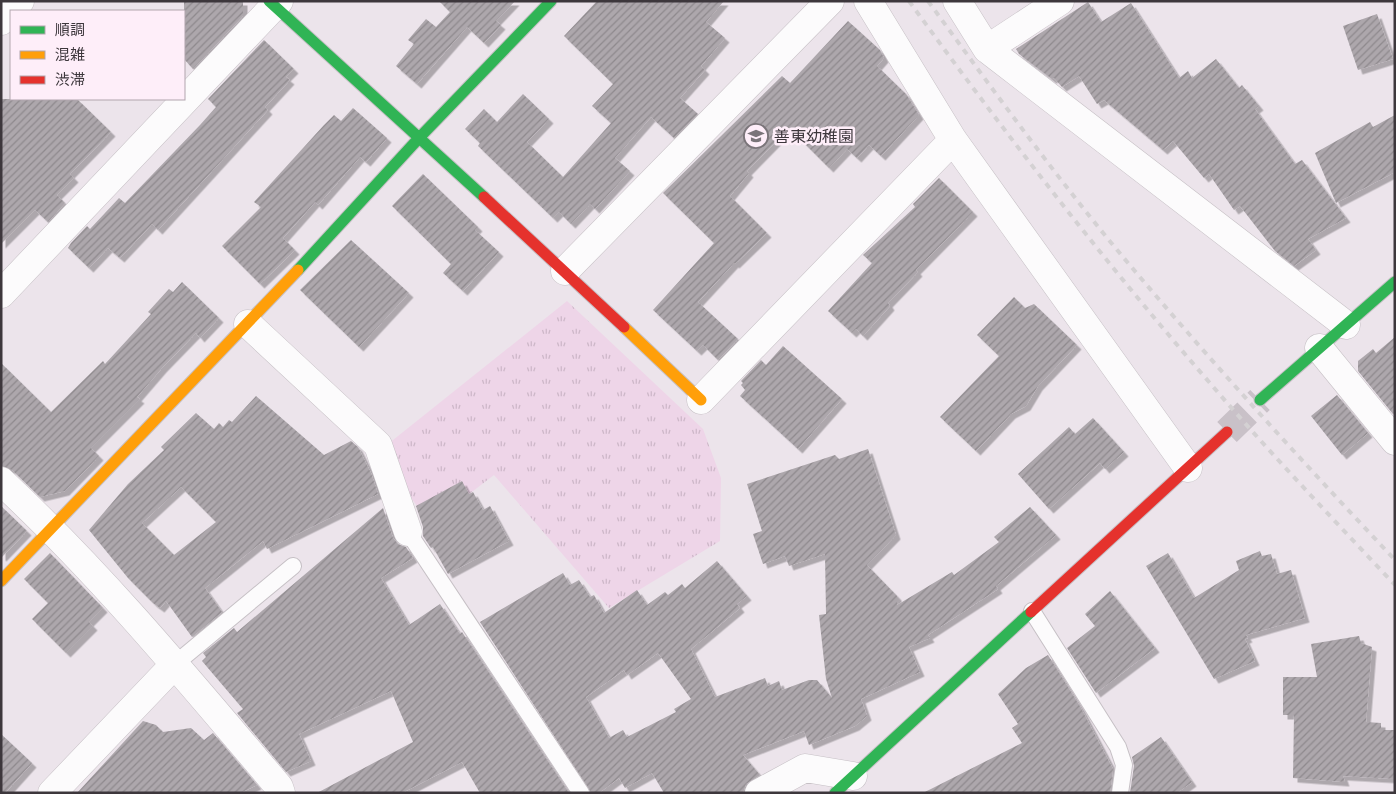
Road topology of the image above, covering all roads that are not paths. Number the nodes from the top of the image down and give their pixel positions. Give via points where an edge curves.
1 (550, 1) edge
2 (830, 1) edge
3 (868, 1) edge
4 (957, 1) edge
5 (1060, 1) edge
6 (274, 3) edge
7 (10, 12) edge
8 (1, 21) edge
9 (987, 49) junction
10 (185, 98) edge
11 (183, 100) edge
12 (419, 138) junction
13 (954, 140) junction
14 (565, 271) junction
15 (1395, 282) edge
16 (1, 294) edge
17 (248, 324) junction
18 (1346, 325) junction
19 (1319, 348) junction
20 (701, 400) joint
21 (1260, 400) tunnel mouth
22 (1227, 432) tunnel mouth
23 (1395, 441) edge
24 (1188, 468) junction
25 (1, 481) edge
26 (51, 528) junction
27 (408, 532) joint
28 (293, 566) dead end
29 (1, 582) edge
30 (1032, 611) junction
31 (175, 664) junction
32 (844, 784) edge
33 (52, 793) edge
34 (281, 793) edge
35 (581, 793) edge
36 (758, 793) edge
37 (1120, 793) edge

1 - 12 street
2 - 14 street
3 - 13 street
4 - 9 street
5 - 9 street
6 - 10 street
6 - 12 street
7 - 8 street
9 - 18 street
11 - 16 street
12 - 14 street
12 - 17 street
13 - 20 street
13 - 24 street
14 - 20 street
15 - 18 street
17 - 26 street
17 - 27 street via 378,445
18 - 19 street
19 - 21 street
19 - 23 street
22 - 24 street
24 - 30 street
25 - 26 street
26 - 29 street
26 - 31 street
27 - 35 lane
28 - 31 lane
30 - 32 street
30 - 37 lane via 1118,747 1124,765
31 - 33 street
31 - 34 street
32 - 36 street via 805,768

